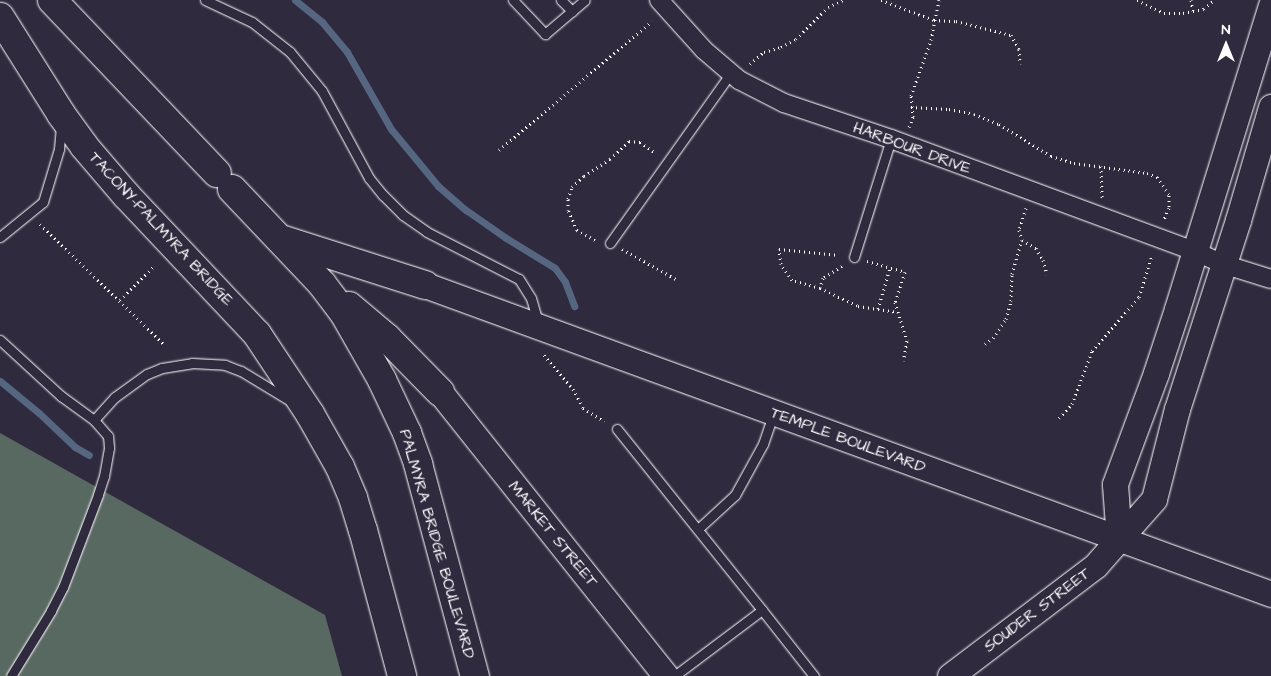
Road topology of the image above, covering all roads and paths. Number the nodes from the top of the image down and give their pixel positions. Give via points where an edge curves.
1 (52, 0) edge
2 (205, 0) edge
3 (513, 0) edge
4 (561, 0) edge
5 (585, 0) edge
6 (843, 0) edge
7 (881, 0) edge
8 (939, 0) edge
9 (1136, 0) edge
10 (1191, 0) edge
11 (1214, 0) edge
12 (662, 5) edge
13 (1271, 5) edge
14 (572, 11) junction
15 (1193, 11) junction
16 (0, 17) edge
17 (934, 20) junction
18 (1020, 64) dead end
19 (735, 76) junction
20 (911, 107) junction
21 (1271, 107) edge
22 (61, 114) junction
23 (891, 139) junction
24 (499, 150) dead end
25 (659, 154) dead end
26 (1101, 166) junction
27 (1032, 191) junction
28 (27, 215) junction
29 (1102, 217) junction
30 (1162, 227) dead end
31 (0, 237) edge
32 (282, 239) junction
33 (1022, 240) junction
34 (610, 243) junction
35 (1194, 251) junction
36 (1153, 252) dead end
37 (854, 257) junction
38 (1223, 264) junction
39 (155, 265) dead end
40 (890, 268) junction
41 (1047, 274) dead end
42 (676, 278) dead end
43 (1271, 279) edge
44 (322, 284) junction
45 (425, 285) joint
46 (820, 288) junction
47 (120, 300) junction
48 (878, 309) junction
49 (898, 312) junction
50 (540, 328) junction
51 (0, 340) edge
52 (985, 344) dead end
53 (165, 345) dead end
54 (541, 352) dead end
55 (904, 361) dead end
56 (440, 392) joint
57 (1146, 399) junction
58 (1177, 408) junction
59 (773, 413) junction
60 (310, 414) junction
61 (1059, 418) dead end
62 (94, 420) junction
63 (617, 429) joint
64 (698, 529) junction
65 (1120, 539) junction
66 (1271, 594) edge
67 (762, 610) junction
68 (11, 676) edge
69 (402, 676) edge
70 (475, 676) edge
71 (666, 676) edge
72 (674, 676) edge
73 (814, 676) edge
74 (950, 676) edge

1 - 32 highway
2 - 50 lane via 252,22 290,52 322,91 369,178 384,195 403,215 427,232 519,279 531,298
3 - 14 lane via 545,34
4 - 14 lane
5 - 14 lane
6 - 19 path via 828,7 796,39 764,52
7 - 17 path
8 - 17 path
9 - 15 path via 1164,13
10 - 15 path
11 - 15 path via 1204,9
12 - 19 street, HARBOUR DRIVE via 704,50
12 - 24 path
13 - 35 street
16 - 22 highway, TACONY–PALMYRA BRIDGE
17 - 18 path via 956,21 1011,35 1019,49
17 - 20 path via 931,40 911,96
19 - 23 street, HARBOUR DRIVE via 784,103
19 - 34 lane
20 - 23 path via 913,117 907,133 895,128
20 - 26 path via 974,114 999,124 1051,156
21 - 38 street
22 - 28 lane via 59,149 51,182 43,202
22 - 60 highway, TACONY–PALMYRA BRIDGE via 126,195 257,334
23 - 27 street, HARBOUR DRIVE
23 - 37 lane
25 - 34 path via 640,142 629,141 572,187 568,210 577,230 591,239
26 - 29 path
26 - 30 path via 1157,177 1169,195 1169,208
27 - 29 street, HARBOUR DRIVE
27 - 33 path via 1019,230
28 - 31 lane
28 - 47 path via 47,229
29 - 35 street, HARBOUR DRIVE
32 - 44 highway, PALMYRA BRIDGE BOULEVARD
32 - 45 highway
33 - 41 path via 1036,248
33 - 52 path via 1012,274 1011,301 1006,319
34 - 42 path
35 - 38 street, HARBOUR DRIVE
35 - 57 street
36 - 61 path via 1139,297 1092,351 1072,404
37 - 40 path
37 - 46 path via 823,278
37 - 46 path via 779,250 781,264 792,280
38 - 43 street, HARBOUR DRIVE
38 - 58 street
39 - 47 path
40 - 48 path
40 - 49 path via 905,272 895,302
44 - 56 highway via 387,338
44 - 70 highway, PALMYRA BRIDGE BOULEVARD via 364,346 407,433
45 - 50 street, TEMPLE BOULEVARD
46 - 48 path via 858,306
47 - 53 path
48 - 49 path
49 - 55 path via 907,342
50 - 59 street, TEMPLE BOULEVARD
51 - 62 lane
54 - 63 path via 573,389 583,408
56 - 71 street, MARKET STREET
57 - 58 street
57 - 65 street via 1115,484
58 - 65 street via 1154,499
59 - 64 lane via 763,444 735,495
59 - 65 street, TEMPLE BOULEVARD
60 - 62 lane via 241,370 200,363 162,368 147,374 115,397
60 - 69 highway via 340,467 356,506
62 - 68 lane via 108,436 109,448 98,495 63,587
63 - 64 lane
64 - 67 lane
65 - 66 street, TEMPLE BOULEVARD
65 - 74 street, SOUDER STREET via 1096,565
67 - 72 lane
67 - 73 lane

